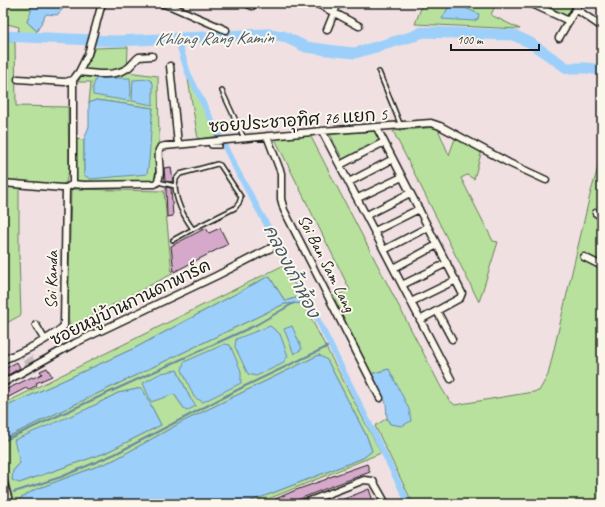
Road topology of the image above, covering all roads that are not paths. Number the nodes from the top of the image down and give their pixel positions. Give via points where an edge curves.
1 (102, 3) edge
2 (160, 3) edge
3 (246, 3) edge
4 (316, 3) edge
5 (338, 3) edge
6 (530, 3) edge
7 (175, 5) edge
8 (252, 6) dead end
9 (578, 6) edge
10 (334, 12) junction
11 (569, 21) junction
12 (359, 26) dead end
13 (602, 27) edge
14 (226, 30) dead end
15 (327, 30) dead end
16 (559, 38) dead end
17 (152, 56) dead end
18 (170, 66) dead end
19 (79, 72) junction
20 (379, 72) dead end
21 (18, 79) dead end
22 (73, 80) junction
23 (222, 91) dead end
24 (401, 126) junction
25 (377, 128) junction
26 (322, 131) junction
27 (268, 136) junction
28 (244, 138) junction
29 (384, 142) junction
30 (178, 144) junction
31 (393, 160) junction
32 (340, 165) junction
33 (402, 177) junction
34 (546, 180) dead end
35 (158, 182) junction
36 (349, 182) junction
37 (3, 183) edge
38 (73, 184) junction
39 (175, 186) junction
40 (66, 188) junction
41 (410, 193) junction
42 (358, 198) junction
43 (419, 209) junction
44 (596, 214) dead end
45 (367, 215) junction
46 (602, 217) edge
47 (428, 227) junction
48 (193, 230) junction
49 (375, 231) junction
50 (173, 240) dead end
51 (438, 245) junction
52 (270, 248) dead end
53 (384, 250) junction
54 (584, 257) dead end
55 (447, 263) junction
56 (602, 266) edge
57 (394, 268) junction
58 (456, 280) junction
59 (402, 285) junction
60 (411, 302) junction
61 (437, 311) junction
62 (420, 320) junction
63 (36, 325) dead end
64 (44, 339) junction
65 (452, 339) dead end
66 (3, 360) edge
67 (451, 379) dead end
68 (3, 383) edge
69 (380, 398) dead end
70 (3, 481) edge
71 (10, 504) edge
72 (302, 504) edge
73 (386, 504) edge

1 - 19 street via 88,54
2 - 7 street
3 - 8 street
4 - 10 street
5 - 10 street
6 - 11 street
7 - 14 street
9 - 11 street
9 - 13 street
10 - 12 street
10 - 15 street
11 - 16 street
17 - 19 street via 139,57 130,67 118,72
18 - 30 street
19 - 22 street
20 - 24 lane
21 - 22 street via 65,82
22 - 38 street
23 - 28 lane
24 - 25 street, ซอยประชาอุทิศ 76 แยก 5
24 - 34 street, ซอยประชาอุทิศ 76 แยก 5 via 436,124
25 - 26 street, ซอยประชาอุทิศ 76 แยก 5
25 - 29 street
26 - 27 street, ซอยประชาอุทิศ 76 แยก 5
26 - 32 street
27 - 28 street, ซอยประชาอุทิศ 76 แยก 5
27 - 69 street, Soi Ban Sam Lang via 281,173 281,198 284,210
28 - 30 street, ซอยประชาอุทิศ 76 แยก 5 via 219,143 209,141
29 - 31 street
29 - 32 street
30 - 35 street, ซอยประชาอุทิศ 76 แยก 5 via 161,147 158,154
31 - 33 street
31 - 36 street
32 - 36 street
33 - 41 street
33 - 42 street
35 - 38 street via 149,185
35 - 39 lane
36 - 42 street
37 - 40 street
38 - 40 street
39 - 48 lane via 181,208
39 - 48 lane via 180,174 217,164 240,197 235,208
40 - 64 street, Soi Kanda via 64,326
41 - 43 street
41 - 45 street
42 - 45 street
43 - 47 street
43 - 49 street
44 - 46 street
45 - 49 street
47 - 51 street
47 - 53 street
48 - 50 lane
49 - 53 street
51 - 55 street
51 - 57 street
52 - 68 street, ซอยหมู่บ้านกานดาพาร์ค via 75,343
53 - 57 street
54 - 56 street
55 - 58 street
55 - 59 street
57 - 59 street
58 - 60 street
58 - 61 street via 462,296
59 - 60 street
60 - 62 street
61 - 62 street
61 - 65 street
62 - 67 street
63 - 64 street
64 - 66 street, Soi Kanda
70 - 71 street
72 - 73 street via 364,480 373,482

